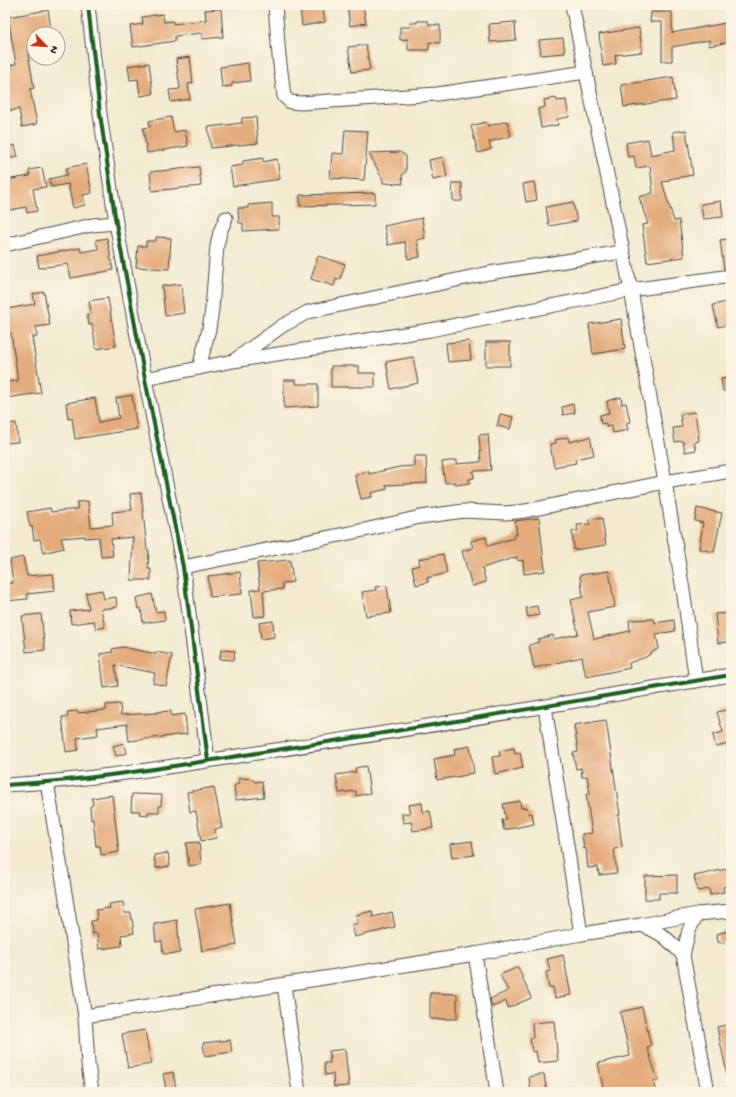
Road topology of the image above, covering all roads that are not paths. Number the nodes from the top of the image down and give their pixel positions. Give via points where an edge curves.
1 (88, 5) edge
2 (275, 5) edge
3 (572, 5) edge
4 (586, 72) junction
5 (226, 218) dead end
6 (116, 223) junction
7 (5, 245) edge
8 (622, 252) junction
9 (731, 276) edge
10 (631, 290) junction
11 (233, 361) junction
12 (199, 368) junction
13 (144, 380) junction
14 (731, 471) edge
15 (665, 482) junction
16 (183, 567) junction
17 (731, 675) edge
18 (696, 681) junction
19 (545, 707) junction
20 (208, 760) junction
21 (47, 782) junction
22 (5, 784) edge
23 (731, 911) edge
24 (697, 914) junction
25 (641, 925) junction
26 (581, 934) junction
27 (475, 954) junction
28 (683, 955) junction
29 (284, 985) junction
30 (85, 1016) junction
31 (92, 1092) edge
32 (299, 1092) edge
33 (497, 1092) edge
34 (708, 1092) edge

1 - 6 street
2 - 4 street via 284,96 290,102 437,94
3 - 4 street
4 - 8 street
5 - 12 street via 217,246 212,309
6 - 7 street via 92,225
6 - 13 street
8 - 10 street
8 - 11 street via 489,273 308,312 282,326
9 - 10 street
10 - 11 street via 430,330
10 - 15 street
11 - 12 street
12 - 13 street
13 - 16 street
14 - 15 street
15 - 16 street via 525,511 464,511 420,517 369,530
15 - 18 street
16 - 20 street
17 - 18 street
18 - 19 street
19 - 20 street
19 - 26 street
20 - 21 street
21 - 22 street
21 - 30 street
23 - 24 street
24 - 25 street
24 - 28 street via 689,930
25 - 26 street
25 - 28 street via 667,938
26 - 27 street
27 - 29 street
27 - 33 street
28 - 34 street
29 - 30 street
29 - 32 street
30 - 31 street

